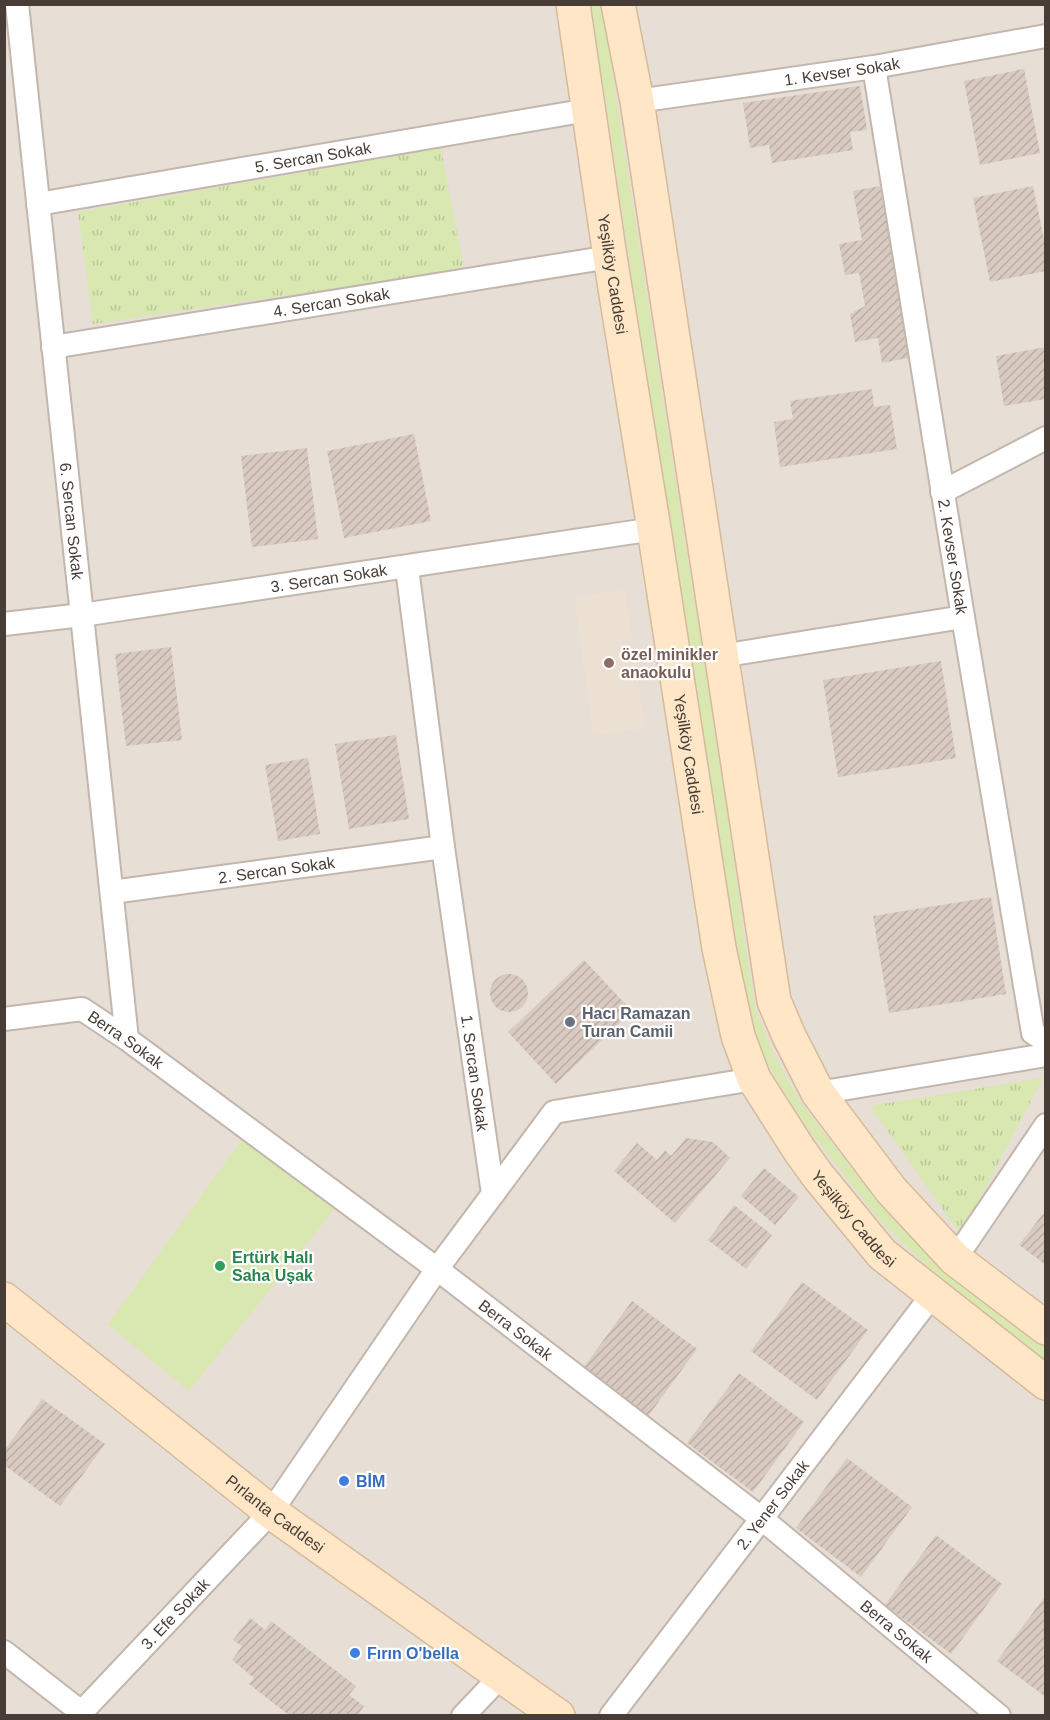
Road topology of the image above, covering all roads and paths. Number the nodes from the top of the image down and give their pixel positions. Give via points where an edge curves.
1 (17, 4) edge
2 (573, 4) edge
3 (618, 4) edge
4 (1046, 36) edge
5 (874, 67) junction
6 (637, 101) junction
7 (588, 110) junction
8 (38, 204) junction
9 (610, 257) junction
10 (53, 347) junction
11 (1046, 438) edge
12 (942, 492) junction
13 (654, 530) junction
14 (407, 568) junction
15 (82, 615) junction
16 (963, 617) junction
17 (4, 624) edge
18 (721, 656) junction
19 (443, 847) junction
20 (112, 892) junction
21 (4, 1019) edge
22 (127, 1039) junction
23 (1046, 1041) edge
24 (1046, 1055) edge
25 (754, 1079) junction
26 (818, 1093) junction
27 (1046, 1125) edge
28 (493, 1194) junction
29 (955, 1259) junction
30 (437, 1269) junction
31 (933, 1294) junction
32 (4, 1299) edge
33 (1046, 1328) edge
34 (1046, 1383) edge
35 (271, 1512) junction
36 (761, 1518) junction
37 (4, 1652) edge
38 (502, 1675) junction
39 (80, 1714) edge
40 (462, 1716) edge
41 (558, 1716) edge
42 (611, 1716) edge
43 (999, 1716) edge

1 - 8 street, 6. Sercan Sokak
2 - 7 street, Yeşilköy Caddesi
3 - 6 street
4 - 5 street, 1. Kevser Sokak
5 - 6 street, 1. Kevser Sokak
5 - 12 street, 2. Kevser Sokak
6 - 18 street
7 - 8 street, 5. Sercan Sokak
7 - 9 street, Yeşilköy Caddesi
8 - 10 street, 6. Sercan Sokak
9 - 10 street, 4. Sercan Sokak
9 - 13 street, Yeşilköy Caddesi
10 - 15 street, 6. Sercan Sokak
11 - 12 street
12 - 16 street, 2. Kevser Sokak
13 - 14 street, 3. Sercan Sokak
13 - 25 street, Yeşilköy Caddesi via 719,948 738,1036
14 - 15 street, 3. Sercan Sokak
14 - 19 street, 1. Sercan Sokak
15 - 17 street, 3. Sercan Sokak
15 - 20 street, 6. Sercan Sokak
16 - 18 street
16 - 23 street, 2. Kevser Sokak via 1033,1033
18 - 26 street via 774,1001
19 - 20 street, 2. Sercan Sokak
19 - 28 street, 1. Sercan Sokak
20 - 22 street, 6. Sercan Sokak
21 - 22 street, Berra Sokak via 82,1009
22 - 30 street, Berra Sokak
24 - 26 street
25 - 28 street via 554,1112
25 - 31 street, Yeşilköy Caddesi via 818,1176 882,1254
26 - 29 street via 891,1190
27 - 29 street
28 - 30 street
29 - 33 street
30 - 35 street
30 - 36 street, Berra Sokak
31 - 34 street, Yeşilköy Caddesi
31 - 36 street, 2. Yener Sokak
32 - 35 street, Pırlanta Caddesi
35 - 38 street, Pırlanta Caddesi
35 - 39 street, 3. Efe Sokak
36 - 42 street, 2. Yener Sokak
36 - 43 street, Berra Sokak
37 - 39 street
38 - 40 street
38 - 41 street, Pırlanta Caddesi

